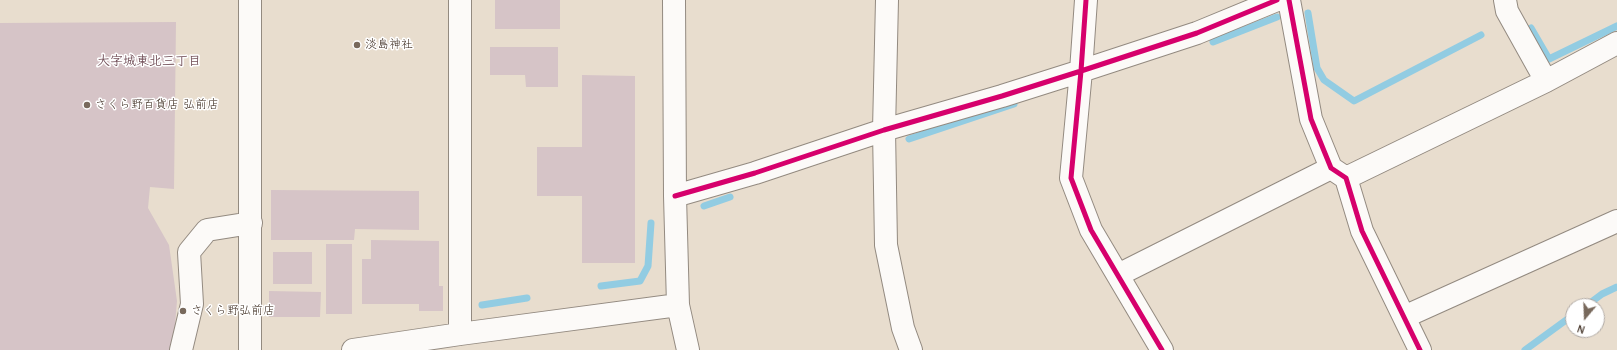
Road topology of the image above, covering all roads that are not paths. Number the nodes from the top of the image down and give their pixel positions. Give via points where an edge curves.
1 (250, 0) edge
2 (460, 0) edge
3 (674, 0) edge
4 (887, 0) edge
5 (1086, 0) edge
6 (1277, 0) edge
7 (1289, 0) edge
8 (1505, 0) edge
9 (1617, 43) edge
10 (1082, 71) junction
11 (1546, 81) junction
12 (884, 130) junction
13 (1339, 173) junction
14 (674, 196) junction
15 (1617, 221) edge
16 (250, 223) junction
17 (1118, 275) junction
18 (678, 305) junction
19 (1404, 318) junction
20 (460, 334) junction
21 (181, 350) edge
22 (250, 350) edge
23 (353, 350) edge
24 (688, 350) edge
25 (911, 350) edge
26 (1162, 350) edge
27 (1420, 350) edge

1 - 16 street
2 - 20 street
3 - 14 street
4 - 12 street
5 - 10 street
6 - 10 street via 1198,33
7 - 13 street via 1312,119
8 - 11 street via 1507,11
9 - 11 street
10 - 12 street
10 - 17 street via 1071,178 1092,230
11 - 13 street
12 - 14 street via 755,173
12 - 25 street via 886,245 903,328
13 - 17 street
13 - 19 street via 1362,231
14 - 18 street
15 - 19 street
16 - 21 street via 207,230 189,252 192,304
16 - 22 street
17 - 26 street
18 - 20 street
18 - 24 street
19 - 27 street
20 - 23 street

